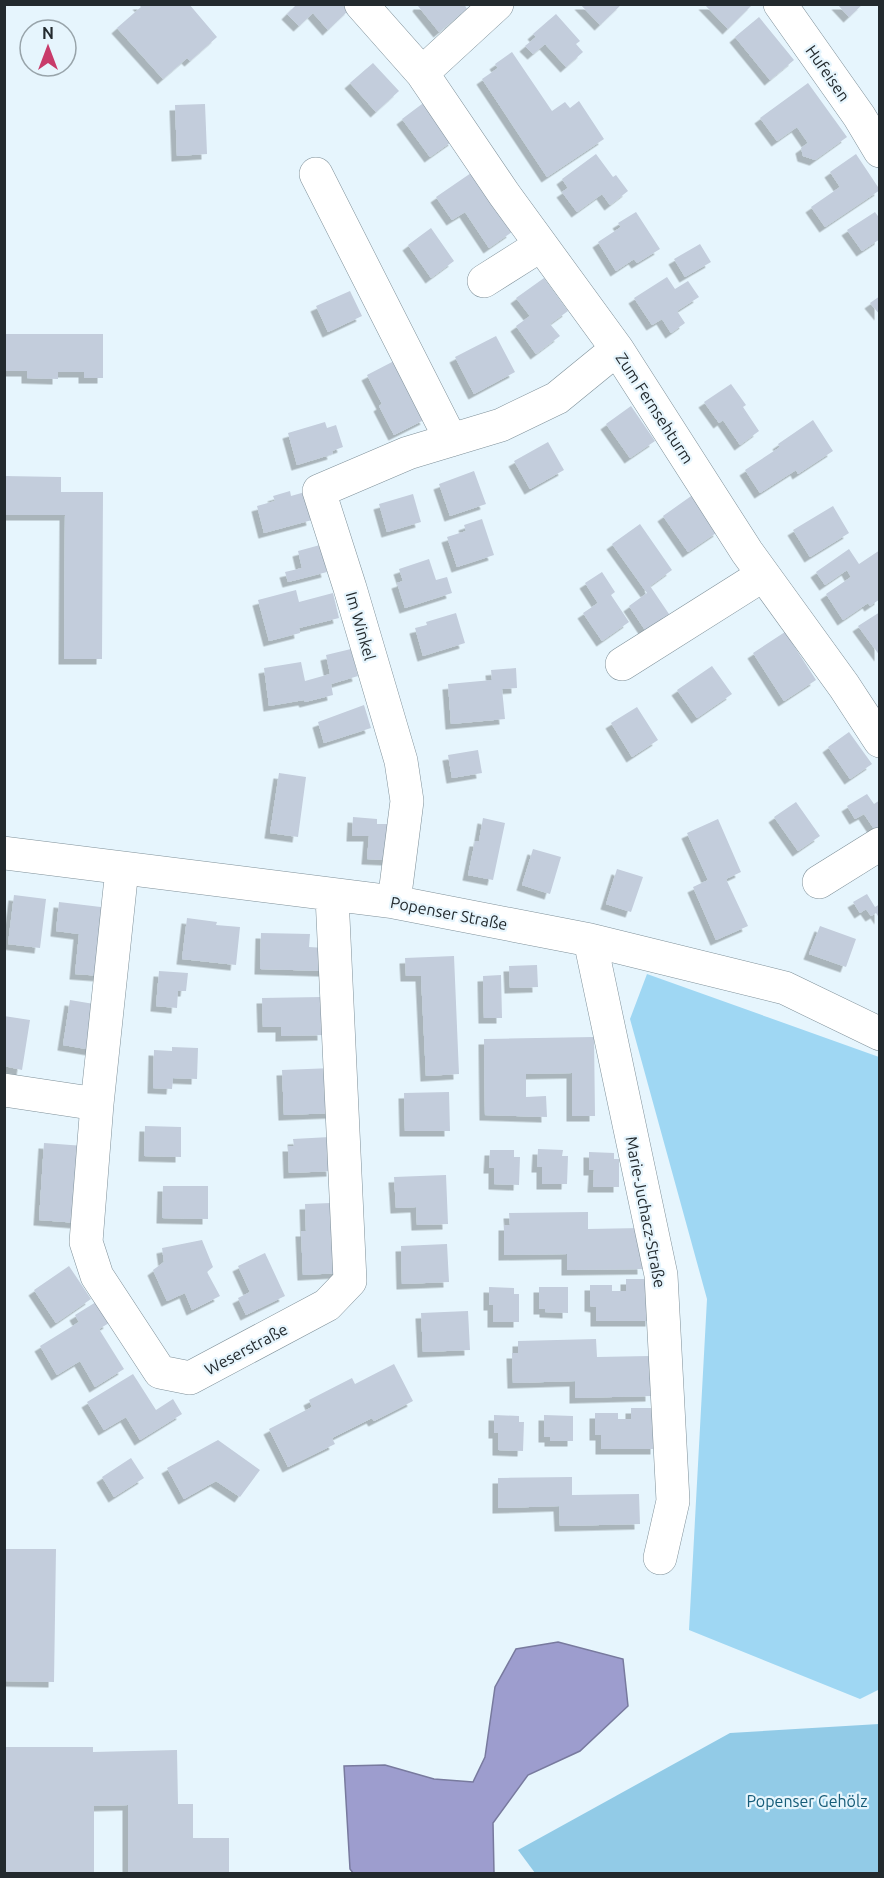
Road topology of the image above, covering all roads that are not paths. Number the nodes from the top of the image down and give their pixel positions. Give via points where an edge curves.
1 (361, 4) edge
2 (498, 4) edge
3 (780, 4) edge
4 (422, 72) junction
5 (878, 143) edge
6 (316, 174) dead end
7 (541, 245) junction
8 (484, 280) dead end
9 (617, 350) junction
10 (451, 440) junction
11 (763, 574) junction
12 (621, 664) dead end
13 (879, 741) edge
14 (879, 844) edge
15 (4, 853) edge
16 (122, 868) junction
17 (819, 882) dead end
18 (332, 896) junction
19 (394, 902) junction
20 (590, 940) junction
21 (879, 1034) edge
22 (4, 1090) edge
23 (97, 1104) junction
24 (660, 1558) dead end

1 - 4 street, Zum Fernsehturm
2 - 4 street
3 - 5 street, Hufeisen
4 - 7 street, Zum Fernsehturm
6 - 10 street
7 - 8 street
7 - 9 street, Zum Fernsehturm
9 - 10 street, Im Winkel via 557,398 501,425
9 - 11 street, Zum Fernsehturm
10 - 19 street, Im Winkel via 408,453 319,491 401,761 407,801
11 - 12 street
11 - 13 street, Zum Fernsehturm
14 - 17 street
15 - 16 street, Popenser Straße
16 - 18 street, Popenser Straße
16 - 23 street, Weserstraße
18 - 19 street, Popenser Straße
18 - 23 street, Weserstraße via 350,1281 327,1305 190,1378 160,1372 97,1276 86,1242
19 - 20 street, Popenser Straße
20 - 21 street, Popenser Straße via 785,988
20 - 24 street, Marie-Juchacz-Straße via 661,1275 673,1501
22 - 23 street

